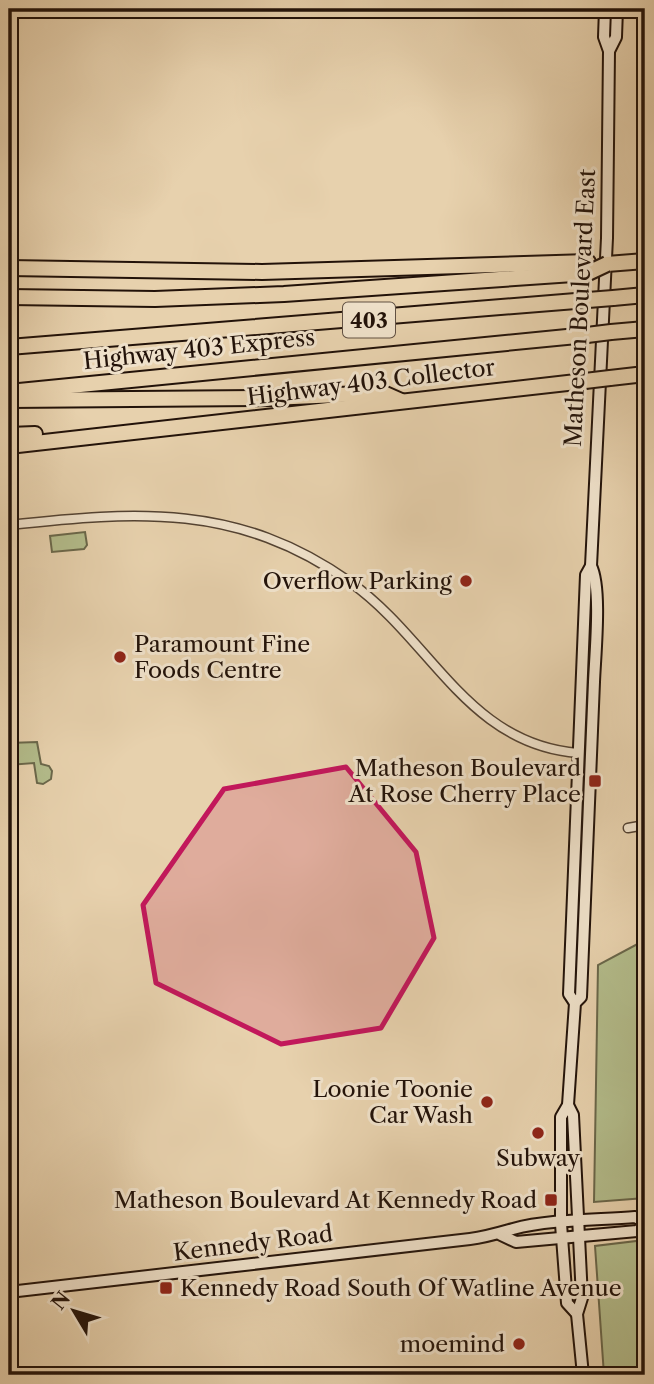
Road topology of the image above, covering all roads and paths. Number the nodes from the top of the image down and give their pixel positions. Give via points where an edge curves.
1 (187, 9) edge
2 (309, 9) edge
3 (605, 9) edge
4 (617, 9) edge
5 (609, 51) junction
6 (645, 261) edge
7 (588, 267) junction
8 (9, 268) edge
9 (645, 295) edge
10 (9, 296) edge
11 (645, 329) edge
12 (9, 347) edge
13 (645, 374) edge
14 (9, 392) edge
15 (9, 400) edge
16 (402, 401) junction
17 (102, 434) junction
18 (9, 435) edge
19 (9, 446) edge
20 (9, 526) edge
21 (591, 566) junction
22 (578, 753) junction
23 (645, 825) edge
24 (628, 828) dead end
25 (575, 1003) junction
26 (568, 1105) junction
27 (578, 1222) junction
28 (561, 1224) junction
29 (645, 1224) edge
30 (501, 1236) junction
31 (579, 1237) junction
32 (562, 1238) junction
33 (9, 1292) edge
34 (577, 1314) junction
35 (583, 1375) edge

1 - 2 street
3 - 5 street, Matheson Boulevard East via 604,37
4 - 5 street, Matheson Boulevard East via 616,37
5 - 21 street, Matheson Boulevard East via 607,238
6 - 7 highway, bridge
7 - 8 highway
7 - 10 highway via 272,295 155,299
9 - 12 highway, Highway 403 Express / 403, bridge
11 - 14 highway, Highway 403 Express / 403, bridge
13 - 16 highway, Highway 403 Collector, bridge
15 - 16 highway via 383,393
16 - 17 highway, Highway 403 Collector
17 - 18 highway
17 - 19 highway
20 - 22 street via 102,515 157,515 223,525 273,541 328,568 368,597 488,720 537,746
21 - 22 street, Matheson Boulevard East via 586,575
21 - 25 street, Matheson Boulevard East via 596,575 592,744 581,997
22 - 25 street, Matheson Boulevard East via 569,994
23 - 24 street
25 - 26 street, Matheson Boulevard East
26 - 27 street, Matheson Boulevard East via 573,1115
26 - 28 street, Matheson Boulevard East via 561,1117
27 - 28 street, Kennedy Road
27 - 29 street, Kennedy Road via 635,1217
27 - 31 street, Matheson Boulevard East
28 - 30 street, Kennedy Road via 512,1229
28 - 32 street, Matheson Boulevard East
29 - 31 street, Kennedy Road via 637,1231
30 - 32 street, Kennedy Road via 516,1242
30 - 33 street, Kennedy Road
31 - 32 street, Kennedy Road
31 - 34 street, Matheson Boulevard East via 582,1298
32 - 34 street, Matheson Boulevard East via 567,1303
34 - 35 street, Matheson Boulevard East

